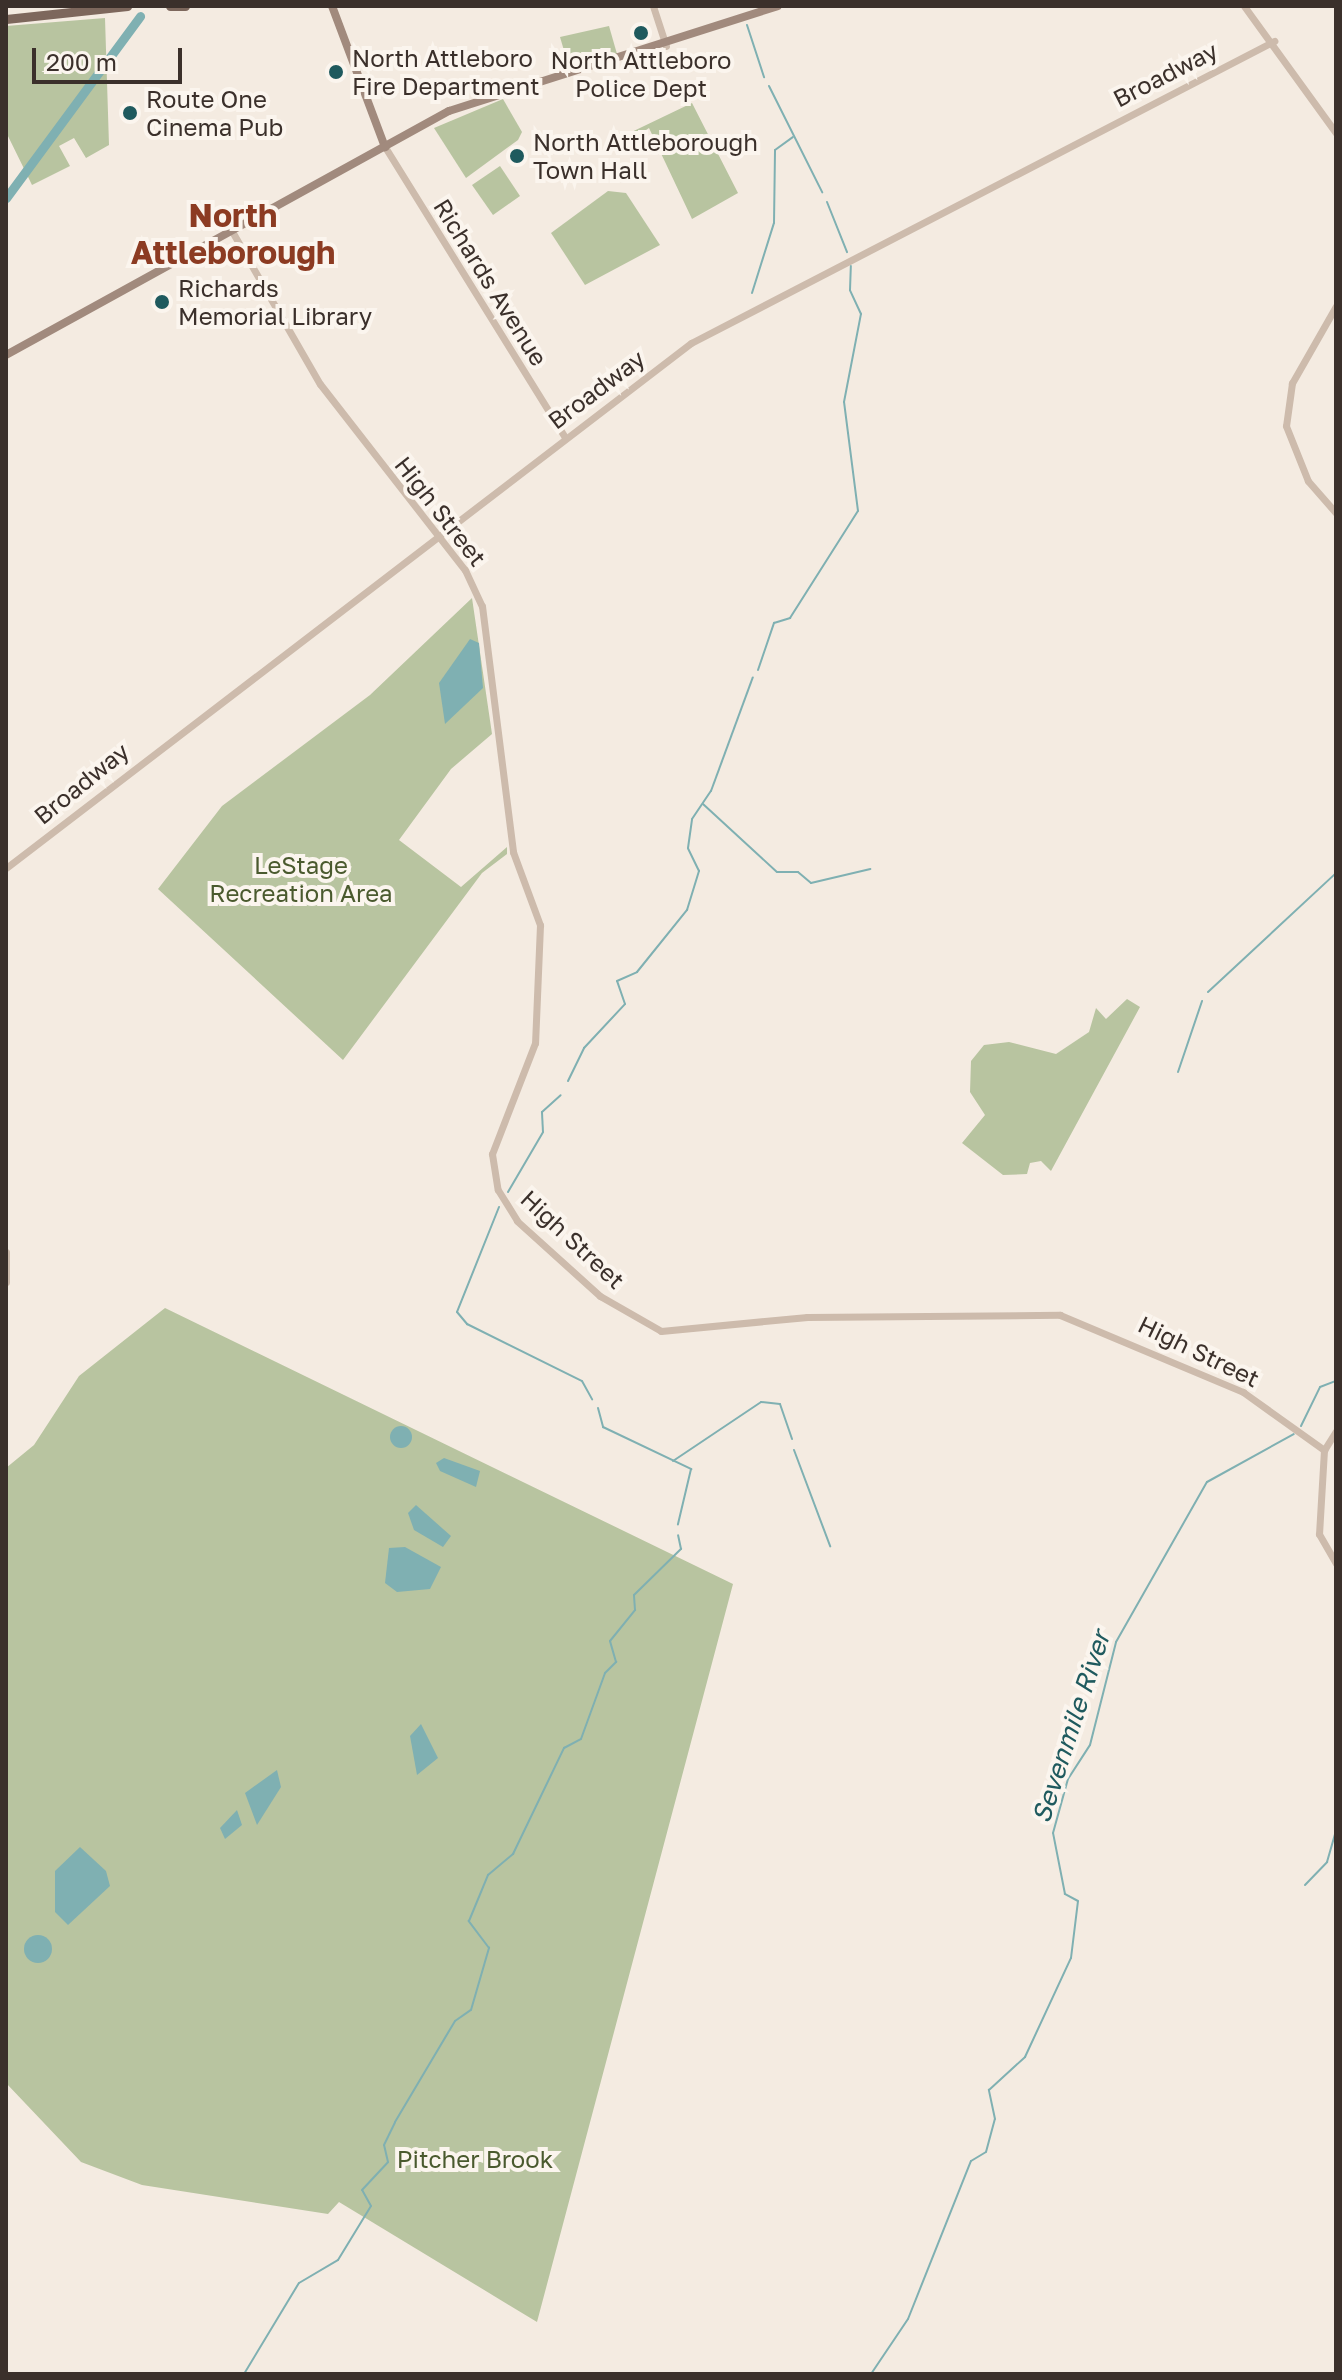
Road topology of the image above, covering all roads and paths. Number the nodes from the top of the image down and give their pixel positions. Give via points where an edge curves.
1 (127, 6) edge
2 (170, 6) edge
3 (185, 6) edge
4 (332, 6) edge
5 (653, 6) edge
6 (778, 6) edge
7 (1244, 6) edge
8 (6, 19) edge
9 (1274, 41) junction
10 (666, 46) junction
11 (1336, 133) edge
12 (385, 147) junction
13 (233, 233) junction
14 (1336, 306) edge
15 (6, 355) edge
16 (565, 437) junction
17 (1336, 513) edge
18 (436, 536) junction
19 (6, 868) edge
20 (6, 1252) edge
21 (6, 1282) edge
22 (1336, 1431) edge
23 (1324, 1450) junction
24 (1336, 1564) edge

1 - 8 main road
2 - 3 main road
4 - 12 main road
5 - 10 street
6 - 10 main road
7 - 9 street
9 - 11 street
9 - 16 street, Broadway via 730,319
10 - 12 main road via 477,99
12 - 13 main road
12 - 16 street, Richards Avenue
13 - 15 main road
13 - 18 street, High Street via 337,410
14 - 17 street via 1292,383 1286,426 1308,481
16 - 18 street, Broadway
18 - 19 street, Broadway
18 - 23 street, High Street via 482,606 513,852 539,917 535,1043 492,1154 498,1190 517,1221 600,1296 661,1331 807,1317 1060,1315 1243,1392
20 - 21 street
22 - 23 street
23 - 24 street via 1319,1534

